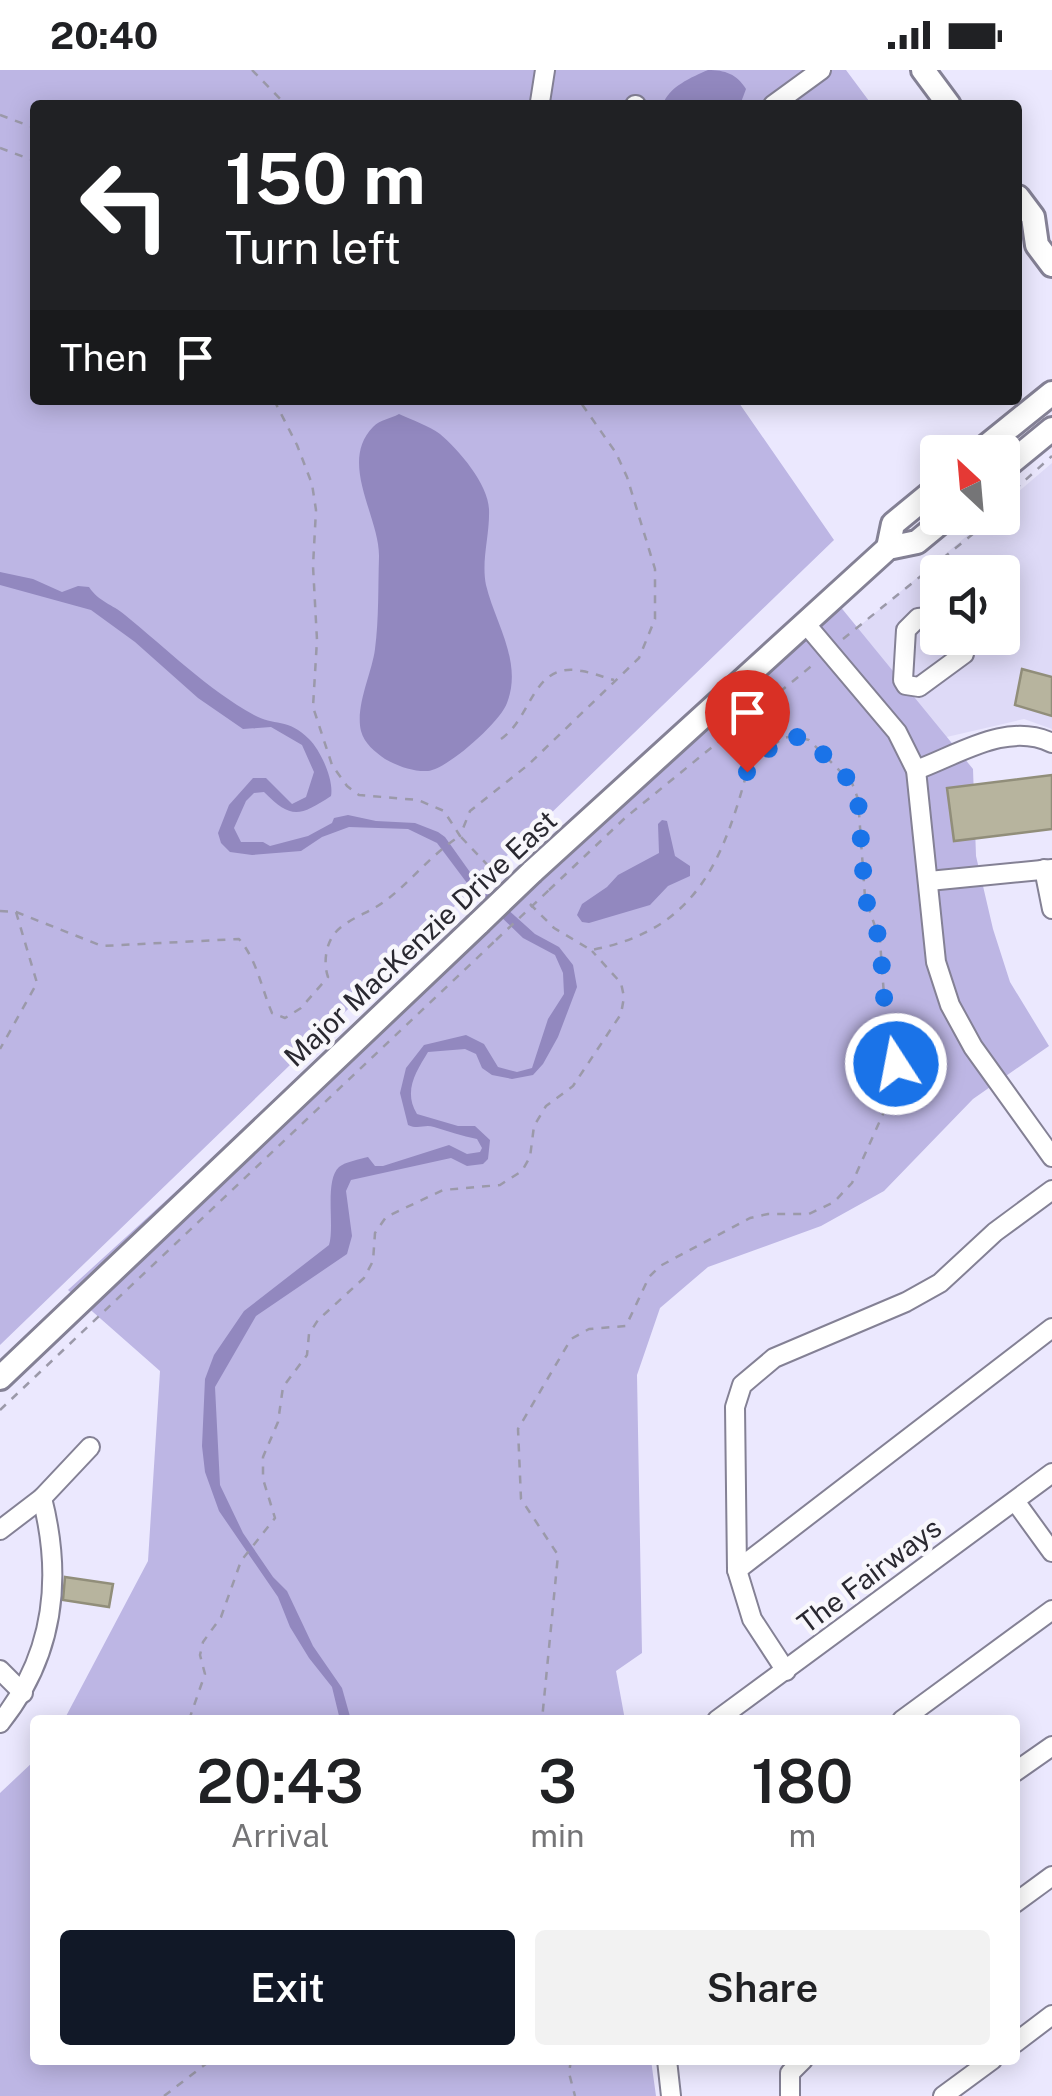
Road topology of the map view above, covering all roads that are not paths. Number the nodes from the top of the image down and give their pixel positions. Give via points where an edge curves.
1 (545, 70) edge
2 (821, 70) edge
3 (924, 70) edge
4 (540, 100) edge
5 (782, 100) edge
6 (946, 100) edge
7 (1022, 201) edge
8 (1042, 222) edge
9 (1052, 265) edge
10 (1052, 392) edge
11 (1052, 429) edge
12 (1000, 435) edge
13 (1020, 455) edge
14 (920, 502) edge
15 (925, 535) edge
16 (888, 548) junction
17 (920, 618) edge
18 (805, 623) junction
19 (963, 655) edge
20 (1052, 743) edge
21 (916, 770) junction
22 (1048, 869) edge
23 (929, 881) junction
24 (1052, 908) edge
25 (1052, 1157) edge
26 (1052, 1190) edge
27 (1052, 1328) edge
28 (0, 1378) edge
29 (90, 1447) dead end
30 (1052, 1473) edge
31 (42, 1498) junction
32 (1014, 1501) junction
33 (0, 1530) edge
34 (1052, 1552) edge
35 (737, 1570) junction
36 (1052, 1610) edge
37 (0, 1670) edge
38 (786, 1671) junction
39 (23, 1693) junction
40 (724, 1715) edge
41 (909, 1715) edge
42 (0, 1724) edge
43 (1052, 1746) edge
44 (1020, 1768) edge
45 (1052, 1876) edge
46 (1020, 1899) edge
47 (1052, 2015) edge
48 (1020, 2039) edge
49 (668, 2065) edge
50 (798, 2065) edge
51 (985, 2065) edge
52 (671, 2096) edge
53 (790, 2096) edge
54 (943, 2096) edge

1 - 4 street
2 - 5 street
3 - 6 main road
7 - 8 main road
8 - 9 main road via 1038,244
10 - 12 main road
11 - 13 main road
14 - 16 main road, Major MacKenzie Drive East via 893,524
15 - 16 main road, Major MacKenzie Drive East
16 - 18 main road, Major MacKenzie Drive East
17 - 19 street via 906,630 906,686 919,687
18 - 21 street via 898,732
18 - 28 main road, Major MacKenzie Drive East, bridge via 532,872
20 - 21 street via 1002,736
21 - 23 street
22 - 23 street
22 - 24 street
23 - 25 street via 936,962 950,1006
26 - 35 street via 940,1283 774,1358 742,1386 735,1407
27 - 35 street
29 - 31 street
30 - 32 street, The Fairways
31 - 33 street
31 - 39 street via 54,1587 42,1652
32 - 34 street
32 - 38 street, The Fairways
35 - 38 street via 752,1619
36 - 41 street
37 - 39 street
38 - 40 street, The Fairways
39 - 42 street
43 - 44 street
45 - 46 street
47 - 48 street
49 - 52 street
50 - 53 street via 790,2073
51 - 54 street

